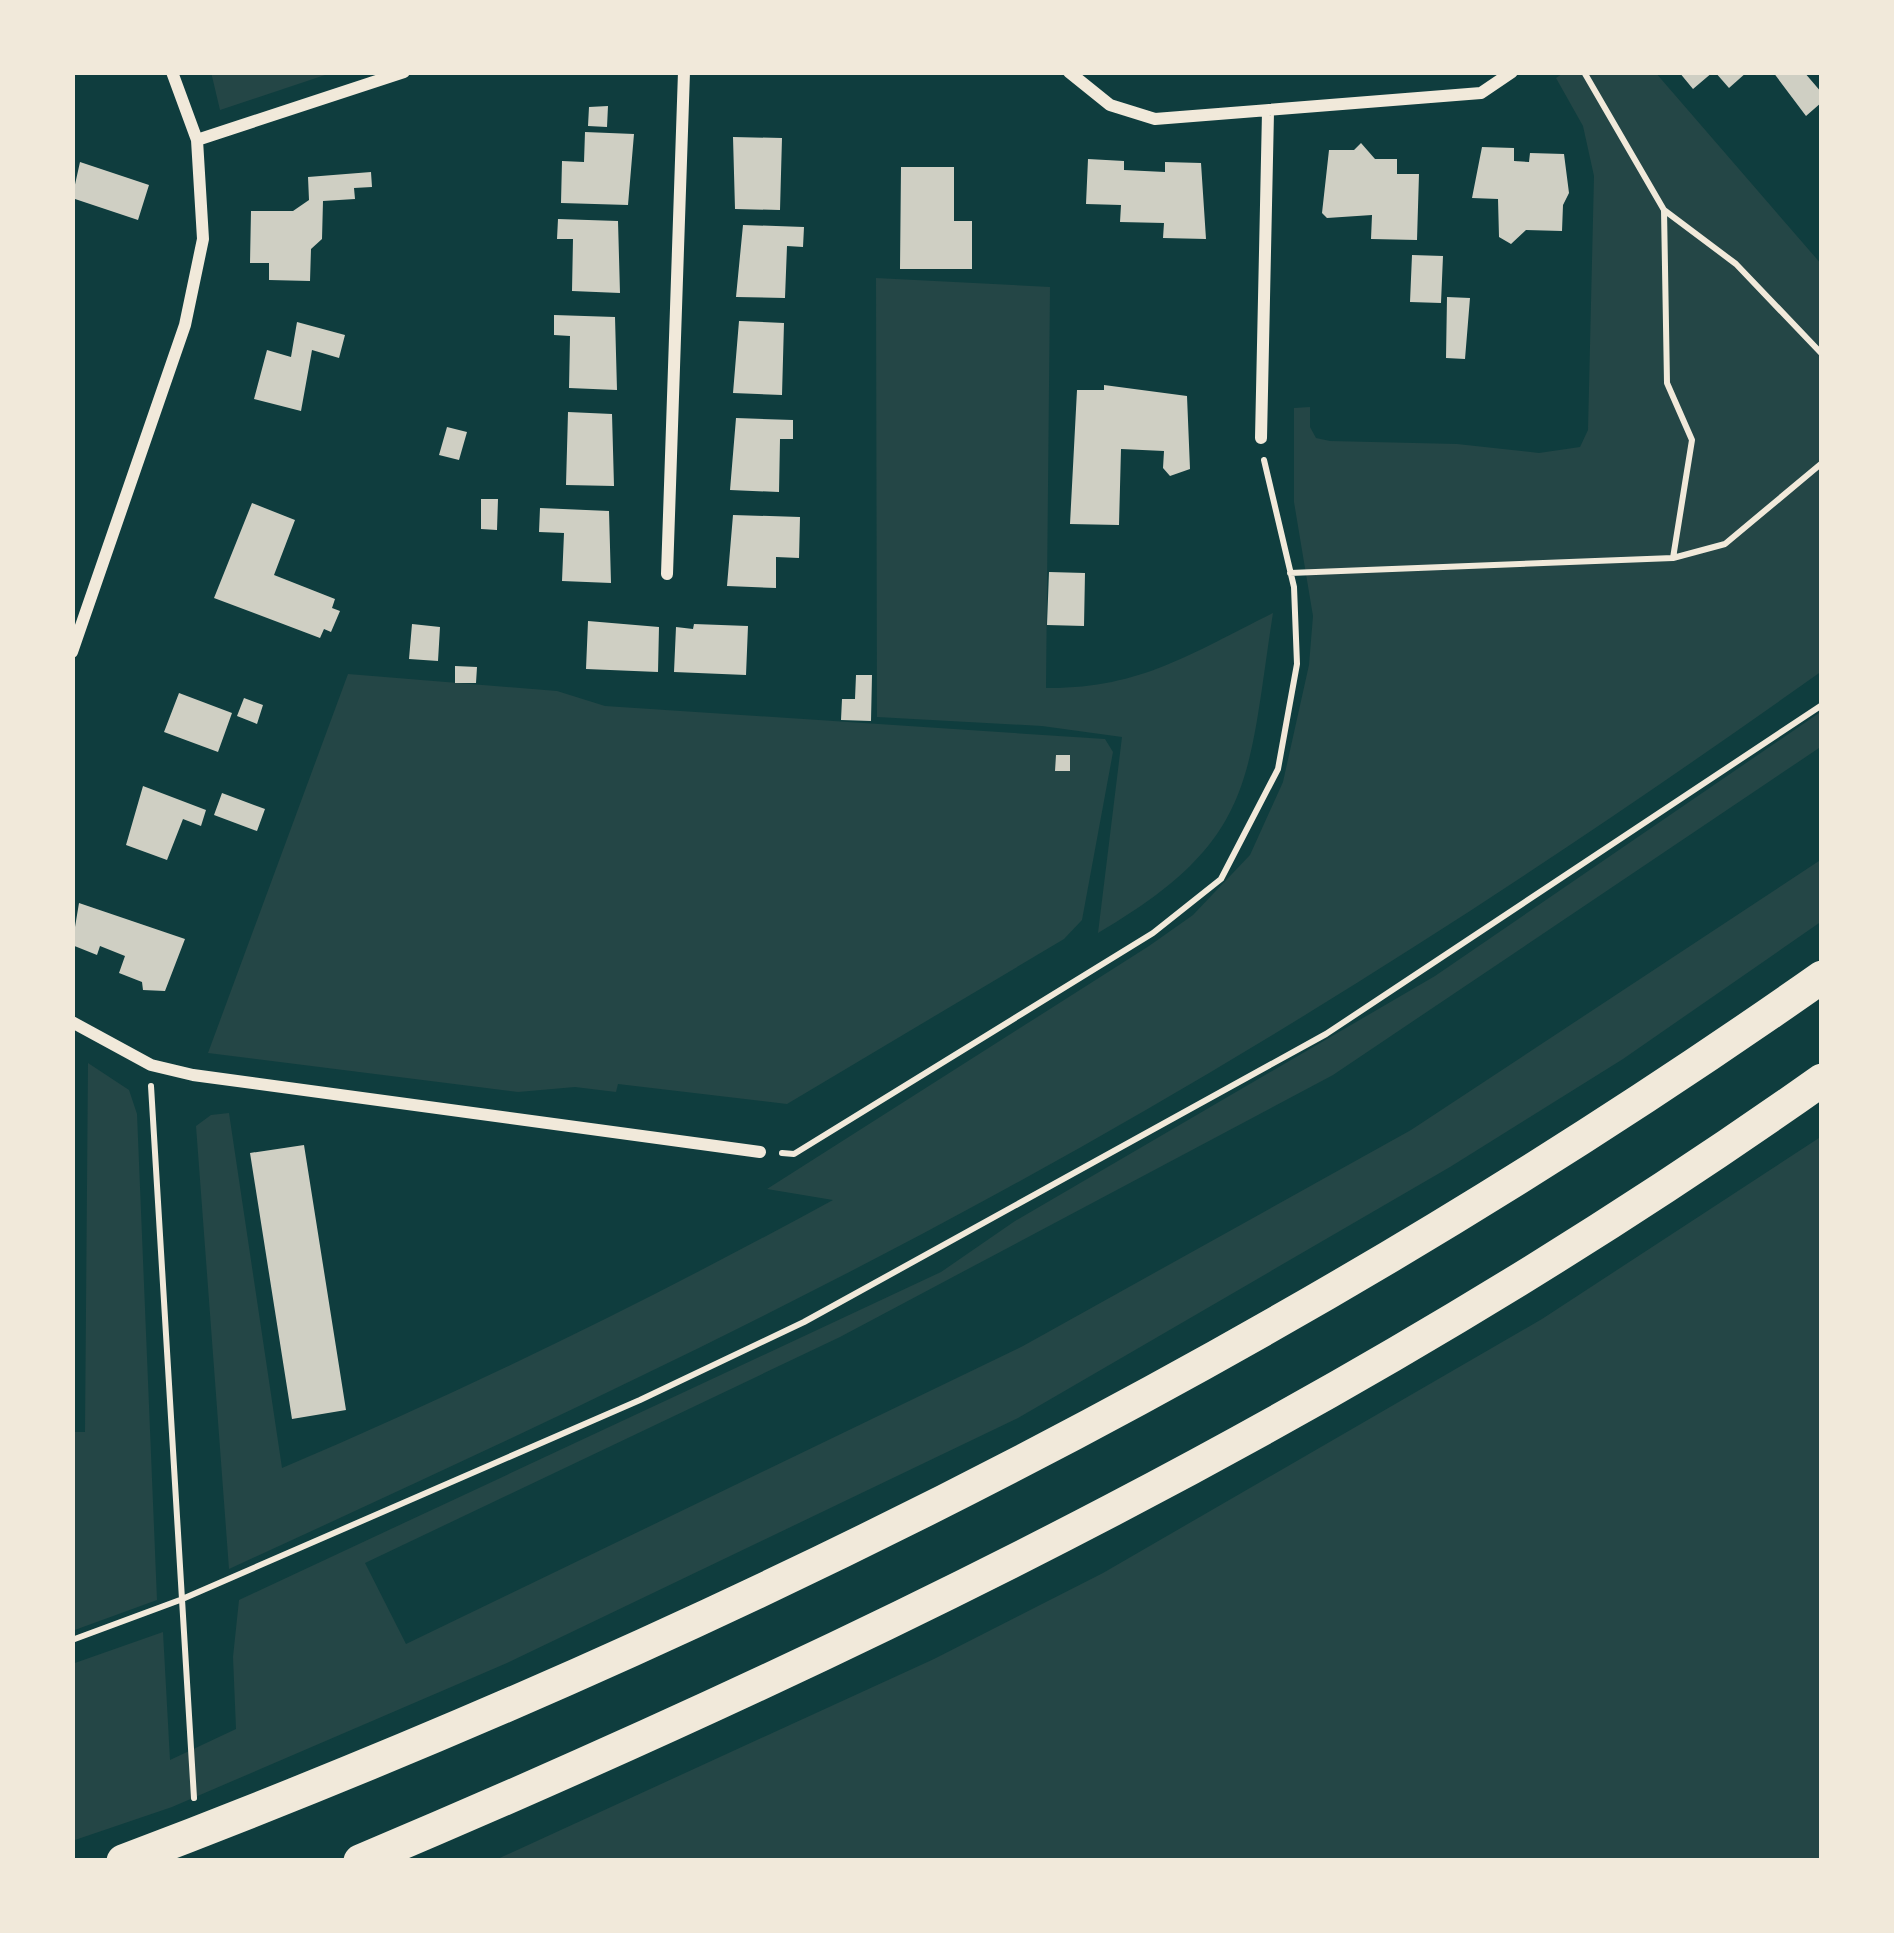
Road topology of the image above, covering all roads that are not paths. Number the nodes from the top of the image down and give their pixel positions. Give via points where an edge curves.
1 (172, 72) edge
2 (404, 72) edge
3 (684, 72) edge
4 (1069, 72) edge
5 (1512, 72) edge
6 (1268, 112) junction
7 (197, 140) junction
8 (1261, 438) road end
9 (667, 574) dead end
10 (72, 652) edge
11 (1822, 977) edge
12 (72, 1022) edge
13 (1822, 1080) edge
14 (760, 1152) road end
15 (123, 1861) edge
16 (360, 1861) edge

1 - 7 street
2 - 7 street
3 - 9 street
4 - 6 street via 1110,105 1155,119
5 - 6 street via 1480,93
6 - 8 street
7 - 10 street via 203,239 184,325
11 - 15 highway via 1494,1194 1224,1353 952,1498 577,1678
12 - 14 street via 151,1065 194,1075
13 - 16 highway via 1559,1254 1267,1428 787,1672

